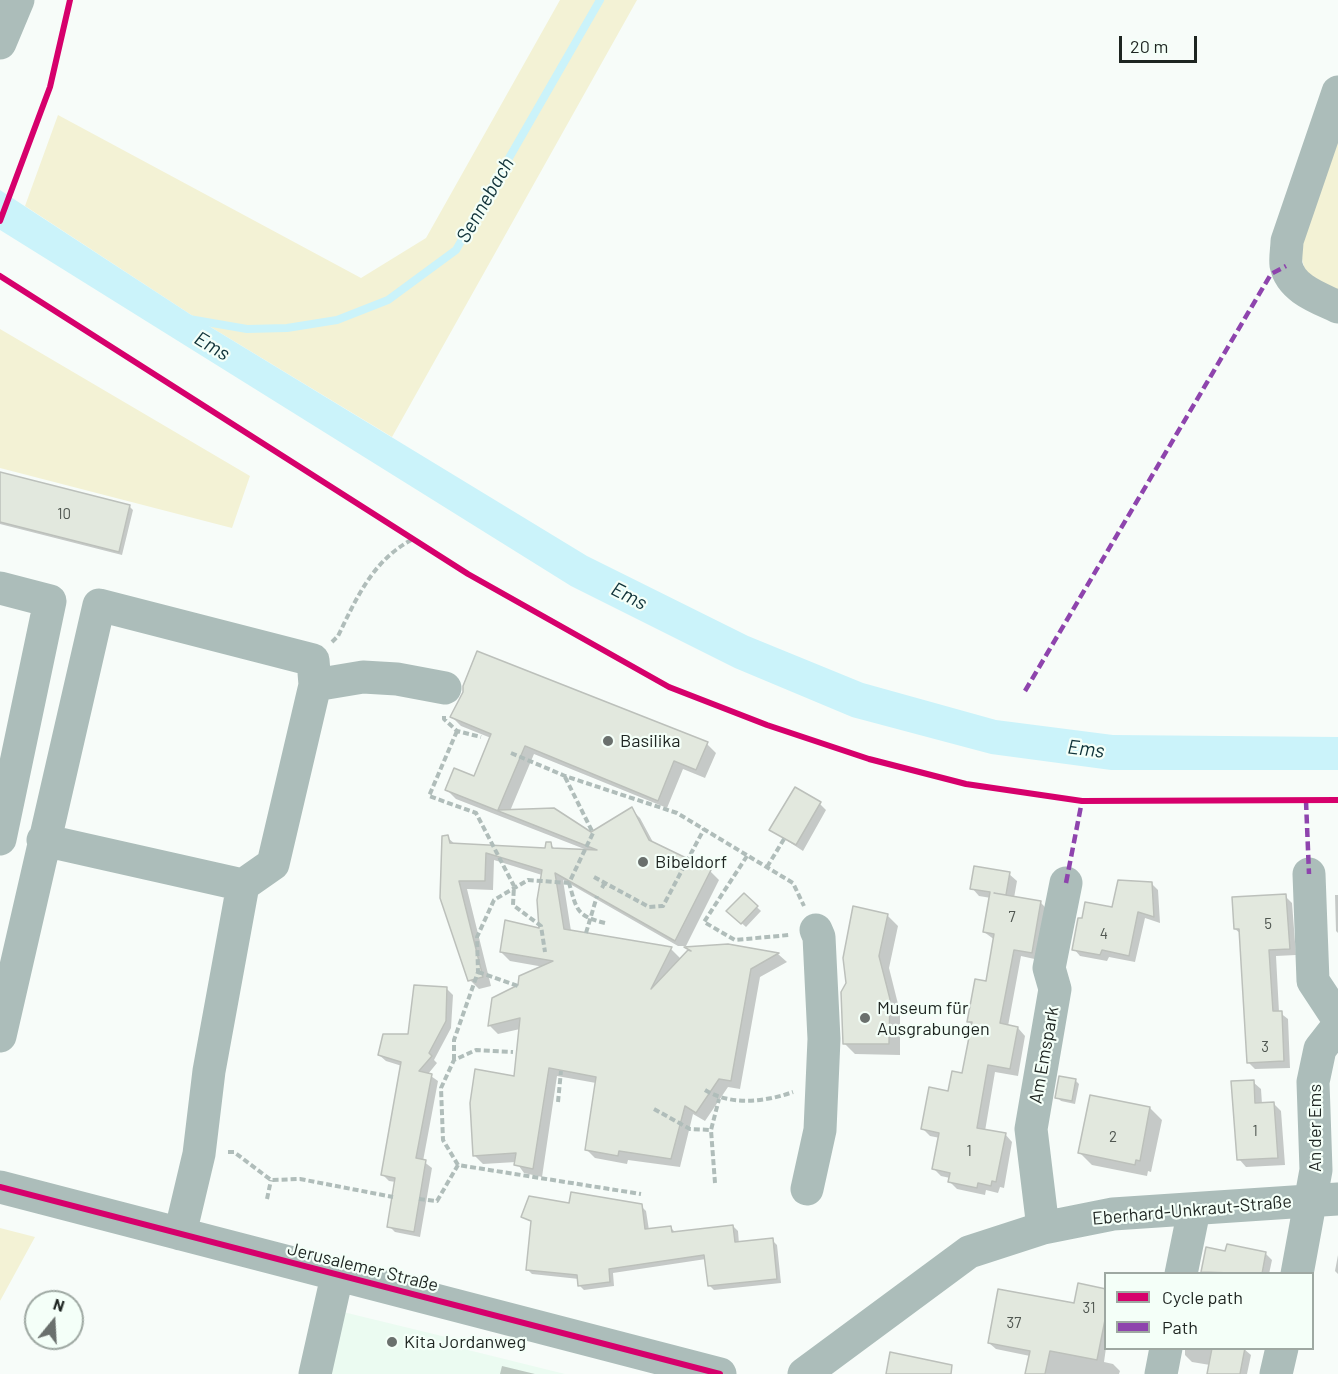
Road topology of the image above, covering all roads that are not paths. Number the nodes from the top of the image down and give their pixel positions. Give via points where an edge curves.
1 (18, 0) edge
2 (0, 43) edge
3 (1338, 93) edge
4 (1338, 307) edge
5 (0, 588) edge
6 (314, 672) junction
7 (445, 688) road end
8 (1, 829) edge
9 (44, 840) junction
10 (1309, 874) dead end
11 (1066, 883) dead end
12 (243, 885) junction
13 (816, 930) road end
14 (1338, 1019) edge
15 (1338, 1026) edge
16 (0, 1035) edge
17 (0, 1187) edge
18 (807, 1189) dead end
19 (1325, 1199) edge
20 (1194, 1210) junction
21 (1044, 1228) junction
22 (180, 1234) junction
23 (1181, 1272) edge
24 (1298, 1272) edge
25 (337, 1276) junction
26 (1166, 1350) edge
27 (1282, 1350) edge
28 (315, 1374) edge
29 (720, 1374) edge
30 (804, 1374) edge
31 (1161, 1374) edge
32 (1276, 1374) edge

1 - 2 street
3 - 4 street via 1287,241 1286,266 1308,293
5 - 8 street via 50,601
6 - 7 street via 397,679
6 - 9 street via 99,605
6 - 12 street via 273,864
9 - 12 street
9 - 16 street
10 - 14 street via 1313,981
11 - 21 street, Am Emspark via 1049,968 1055,989 1031,1129
12 - 22 street via 209,1071 199,1154
13 - 18 street via 824,1039 820,1130
15 - 19 street, An der Ems via 1320,1049 1313,1083 1316,1170
17 - 22 street, Jerusalemer Straße
19 - 20 street, Eberhard-Unkraut-Straße
19 - 24 street, An der Ems
20 - 21 street, Eberhard-Unkraut-Straße via 1113,1214
20 - 23 street
21 - 30 street, Eberhard-Unkraut-Straße via 969,1252
22 - 25 street, Jerusalemer Straße
25 - 28 street
25 - 29 street, Jerusalemer Straße
26 - 31 street
27 - 32 street

